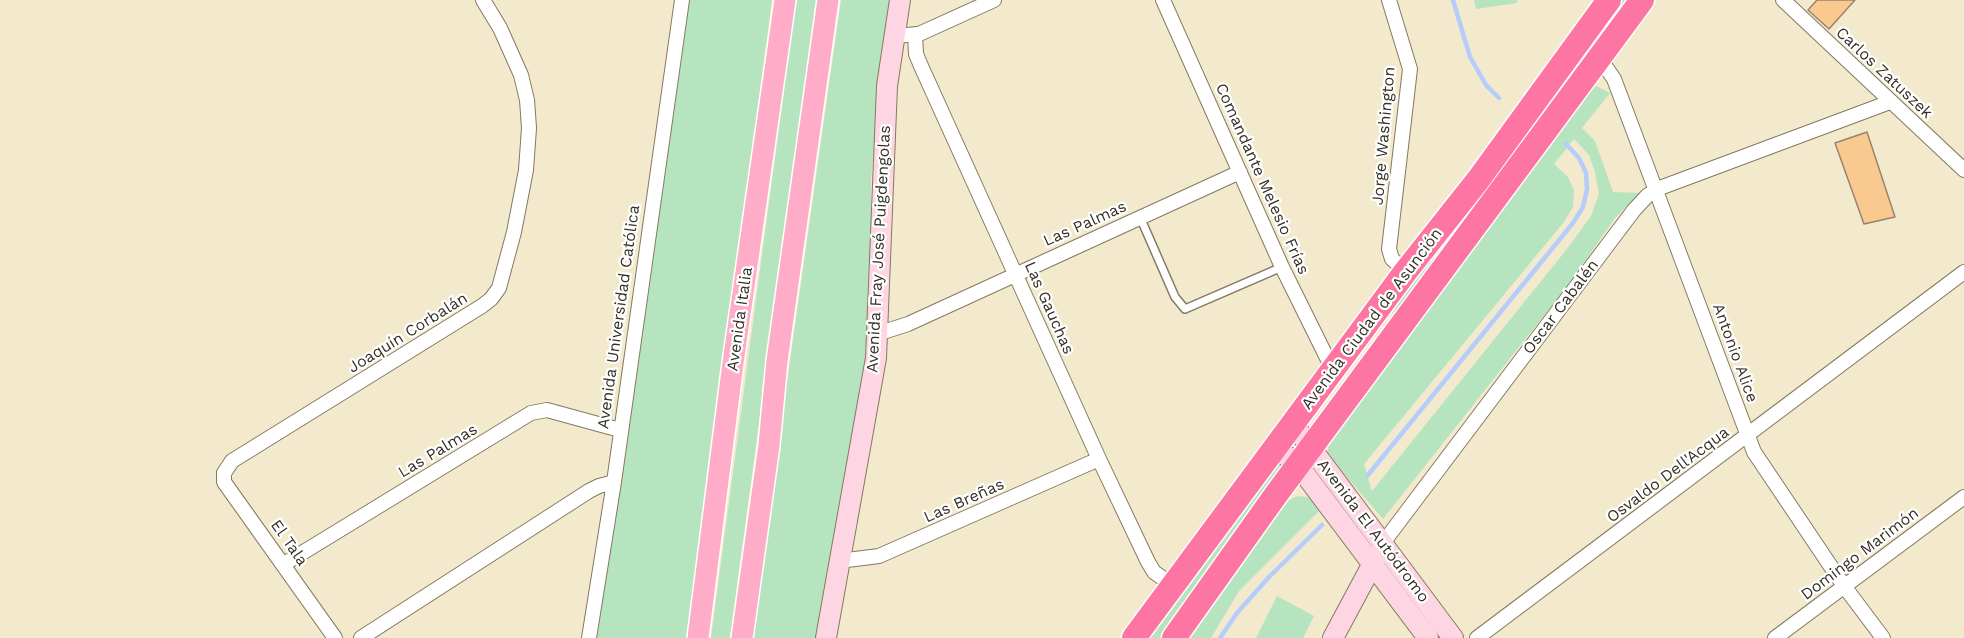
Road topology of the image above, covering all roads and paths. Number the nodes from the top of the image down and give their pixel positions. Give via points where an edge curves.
1 (682, 0) edge
2 (785, 0) edge
3 (828, 0) edge
4 (900, 0) edge
5 (994, 0) edge
6 (1163, 0) edge
7 (1389, 0) edge
8 (1609, 0) edge
9 (1642, 0) edge
10 (1783, 0) edge
11 (486, 1) edge
12 (915, 34) junction
13 (894, 36) junction
14 (1599, 57) junction
15 (1890, 102) junction
16 (1964, 170) edge
17 (1240, 172) junction
18 (1657, 189) junction
19 (1140, 217) junction
20 (1282, 267) junction
21 (1406, 271) junction
22 (1964, 272) edge
23 (1015, 273) junction
24 (877, 334) junction
25 (1333, 370) junction
26 (1293, 424) junction
27 (620, 430) junction
28 (1747, 436) junction
29 (1276, 448) junction
30 (1304, 457) junction
31 (1099, 459) junction
32 (227, 466) joint
33 (614, 482) junction
34 (1964, 497) edge
35 (1383, 543) junction
36 (839, 561) junction
37 (284, 564) junction
38 (1373, 564) junction
39 (1172, 585) junction
40 (1844, 586) junction
41 (335, 638) edge
42 (361, 638) edge
43 (589, 638) edge
44 (698, 638) edge
45 (742, 638) edge
46 (826, 638) edge
47 (1134, 638) edge
48 (1174, 638) edge
49 (1333, 638) edge
50 (1428, 638) edge
51 (1453, 638) edge
52 (1477, 638) edge
53 (1775, 638) edge
54 (1883, 638) edge

1 - 27 street, Avenida Universidad Católica
2 - 44 main road, Avenida Italia
3 - 45 main road
4 - 13 street, Avenida Fray José Puigdengolas
5 - 12 street
6 - 17 street, Comandante Melesio Frías
7 - 21 street, Jorge Washington via 1410,69 1389,249 1392,259
8 - 21 highway, Avenida Ciudad de Asunción via 1478,180
9 - 14 highway, Avenida Ciudad de Asunción
10 - 15 street, Carlos Zatuszek
11 - 32 street, Joaquín Corbalán via 521,75 529,128 524,180 499,288 482,306
12 - 13 street
12 - 23 street, Las Gauchas via 921,66
13 - 24 street, Avenida Fray José Puigdengolas via 887,86
14 - 18 street, Antonio Alice via 1614,79
14 - 30 highway, Avenida Ciudad de Asunción
15 - 16 street, Carlos Zatuszek
15 - 18 street, Oscar Cabalén
17 - 19 street, Las Palmas
17 - 20 street, Comandante Melesio Frías
18 - 28 street, Antonio Alice
18 - 35 street, Oscar Cabalén via 1634,210
19 - 20 lane via 1174,297 1185,309
19 - 23 street, Las Palmas
20 - 25 street, Comandante Melesio Frías
21 - 25 highway, Avenida Ciudad de Asunción
22 - 28 street, Osvaldo Dell'Acqua
23 - 24 street, Las Palmas via 908,324
23 - 31 street, Las Gauchas
24 - 36 street, Avenida Fray José Puigdengolas
25 - 26 highway, Avenida Ciudad de Asunción
26 - 29 highway, Avenida Ciudad de Asunción
26 - 30 street, Avenida El Autódromo
27 - 33 street, Avenida Universidad Católica
27 - 37 street, Las Palmas via 547,410 531,413
28 - 40 street, Antonio Alice
28 - 52 street, Osvaldo Dell'Acqua
29 - 30 street, Avenida El Autódromo
29 - 39 highway, Avenida Ciudad de Asunción
30 - 35 street, Avenida El Autódromo
30 - 38 street, Avenida El Autódromo
30 - 48 highway, Avenida Ciudad de Asunción
31 - 36 street, Las Breñas via 879,556
31 - 39 street, Las Gauchas via 1148,562
32 - 37 street, El Tala via 224,482
33 - 42 street via 589,491
33 - 43 street, Avenida Universidad Católica
34 - 40 street, Domingo Marimón
35 - 38 street, Oscar Cabalén
35 - 51 street, Avenida El Autódromo
36 - 46 street, Avenida Fray José Puigdengolas
37 - 41 street, El Tala
38 - 49 street, Oscar Cabalén
38 - 50 street, Avenida El Autódromo
39 - 47 highway, Avenida Ciudad de Asunción
40 - 53 street, Domingo Marimón
40 - 54 street, Antonio Alice

